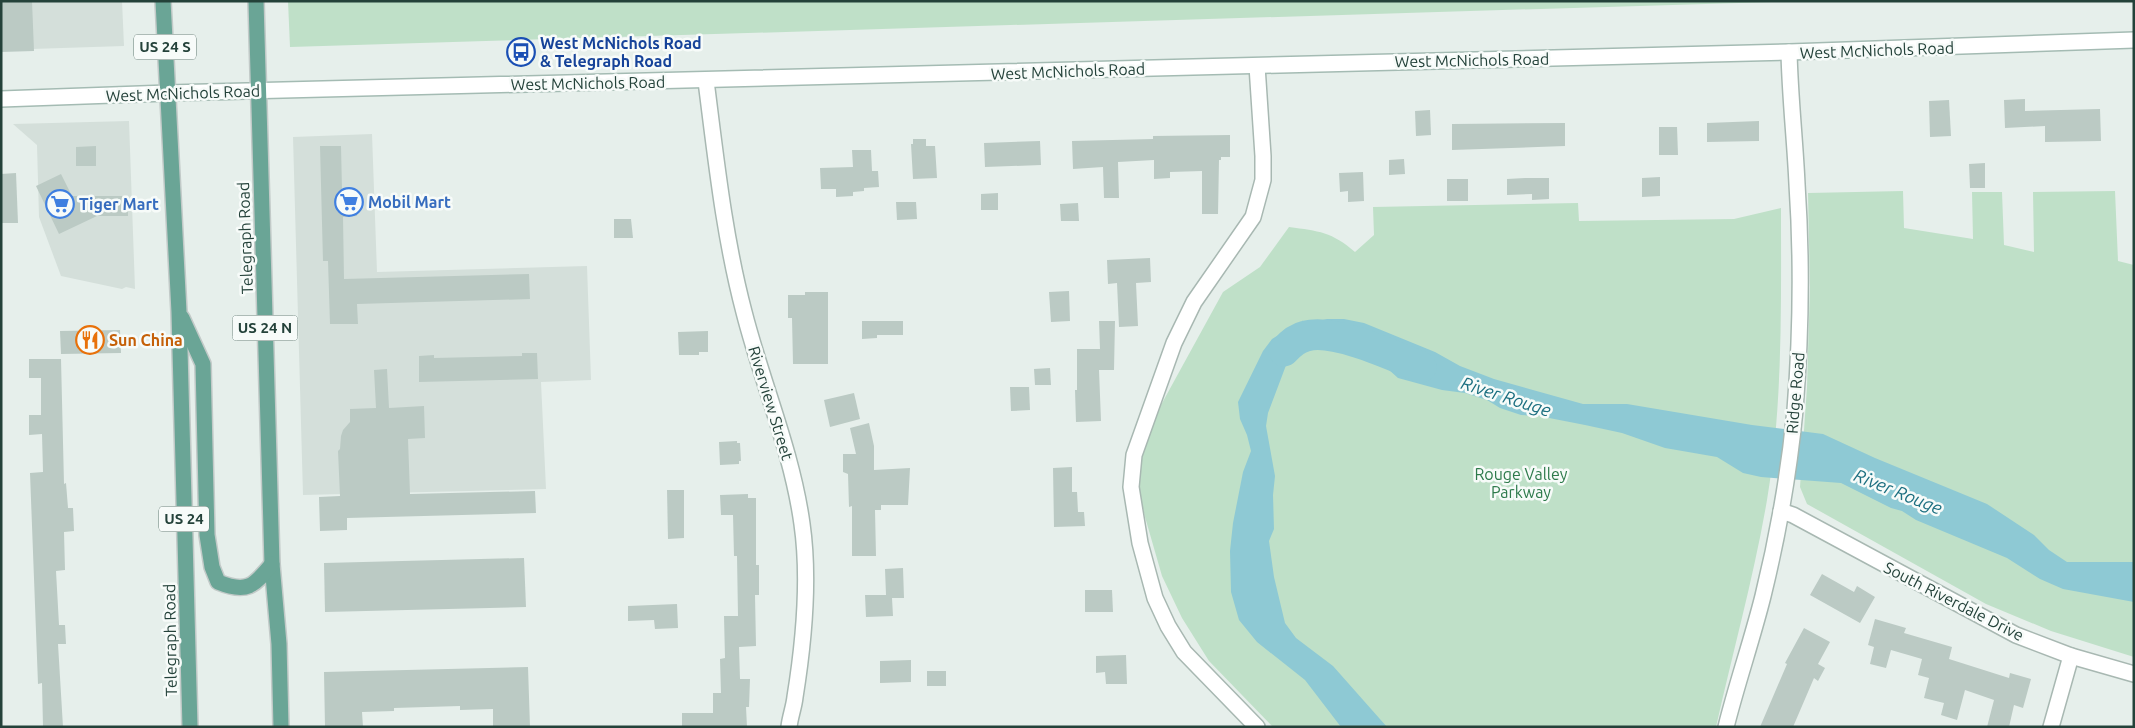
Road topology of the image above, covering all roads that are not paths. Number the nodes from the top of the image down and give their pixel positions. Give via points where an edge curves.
1 (163, 1) edge
2 (256, 1) edge
3 (2134, 40) edge
4 (1789, 52) junction
5 (1257, 66) junction
6 (706, 81) junction
7 (260, 91) junction
8 (168, 93) junction
9 (1, 98) edge
10 (179, 312) junction
11 (1783, 505) junction
12 (272, 564) junction
13 (2071, 656) junction
14 (2134, 674) edge
15 (190, 727) edge
16 (281, 727) edge
17 (789, 727) edge
18 (1257, 727) edge
19 (1726, 727) edge
20 (2050, 727) edge

1 - 8 main road, Telegraph Road / US 24 S
2 - 7 main road, Telegraph Road / US 24 N
3 - 4 street, West McNichols Road
4 - 5 street, West McNichols Road
4 - 11 street, Ridge Road via 1800,274 1794,411
5 - 6 street, West McNichols Road
5 - 18 street via 1264,156 1258,202 1252,217 1194,302 1174,343 1134,455 1130,487 1140,543 1155,598 1168,626 1202,673
6 - 7 street, West McNichols Road
6 - 17 street, Riverview Street via 729,253 791,469 802,523 804,618
7 - 8 street, West McNichols Road
7 - 12 main road, Telegraph Road / US 24 N
8 - 9 street, West McNichols Road
8 - 10 main road, Telegraph Road / US 24 S
10 - 12 main road, Telegraph Road / US 24 via 203,364 207,535 212,567 218,582 243,588 255,584
10 - 15 main road, Telegraph Road / US 24
11 - 13 street, South Riverdale Drive via 1800,519 1992,623
11 - 19 street, Ridge Road via 1762,598
12 - 16 main road, Telegraph Road
13 - 14 street, South Riverdale Drive
13 - 20 street

